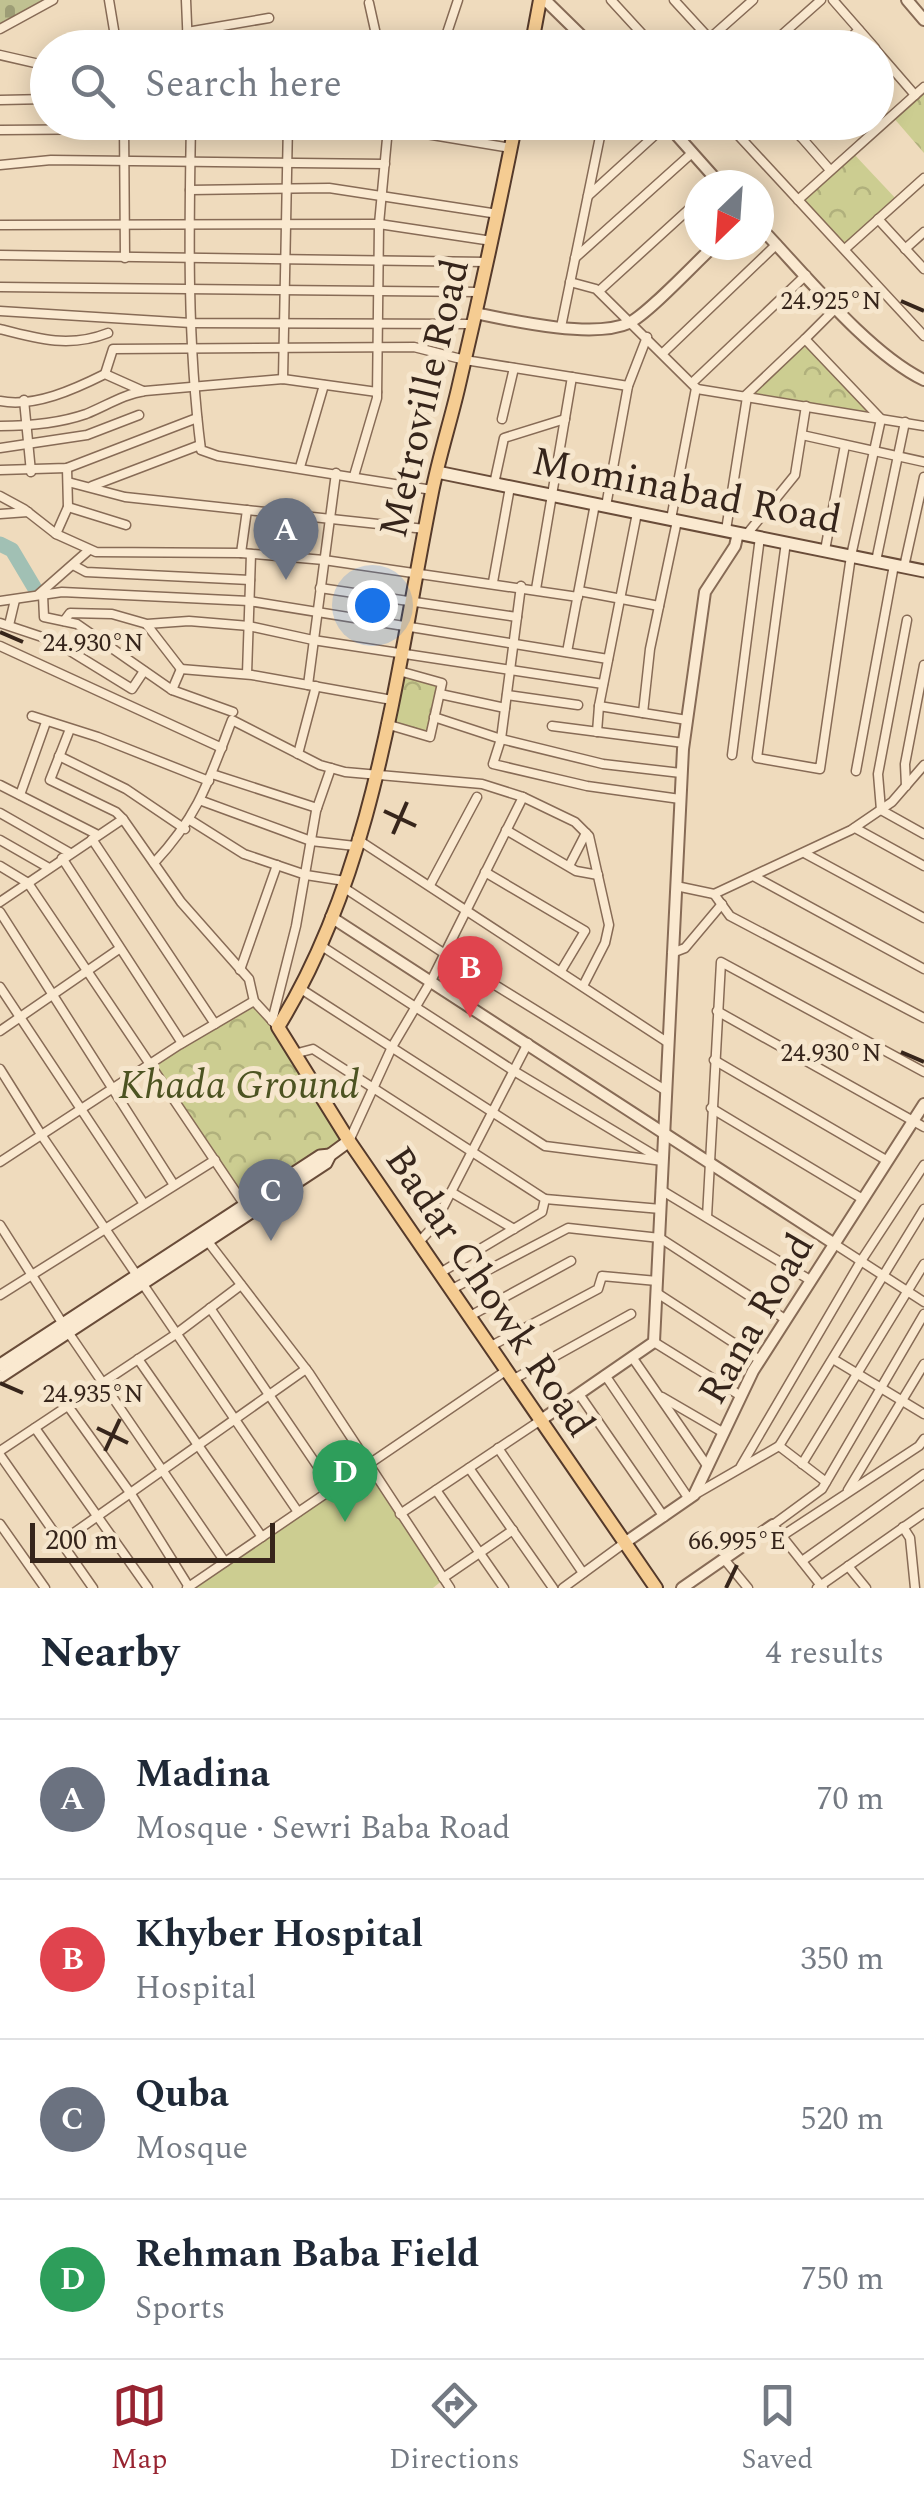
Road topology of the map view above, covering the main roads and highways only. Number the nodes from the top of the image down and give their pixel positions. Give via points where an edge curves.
1 (542, 0) edge
2 (535, 30) edge
3 (513, 140) edge
4 (436, 472) junction
5 (924, 571) edge
6 (275, 1024) joint
7 (350, 1141) junction
8 (246, 1207) junction
9 (139, 1279) junction
10 (66, 1328) junction
11 (0, 1365) edge
12 (0, 1377) edge
13 (656, 1588) edge

1 - 2 main road
3 - 4 main road, Metroville Road
4 - 5 main road, Mominabad Road
4 - 6 main road, Metroville Road via 392,700 344,884 301,989
6 - 7 main road, Badar Chowk Road
7 - 8 main road
7 - 13 main road, Badar Chowk Road
8 - 9 main road
8 - 9 main road
9 - 10 main road
10 - 11 main road
10 - 12 main road

